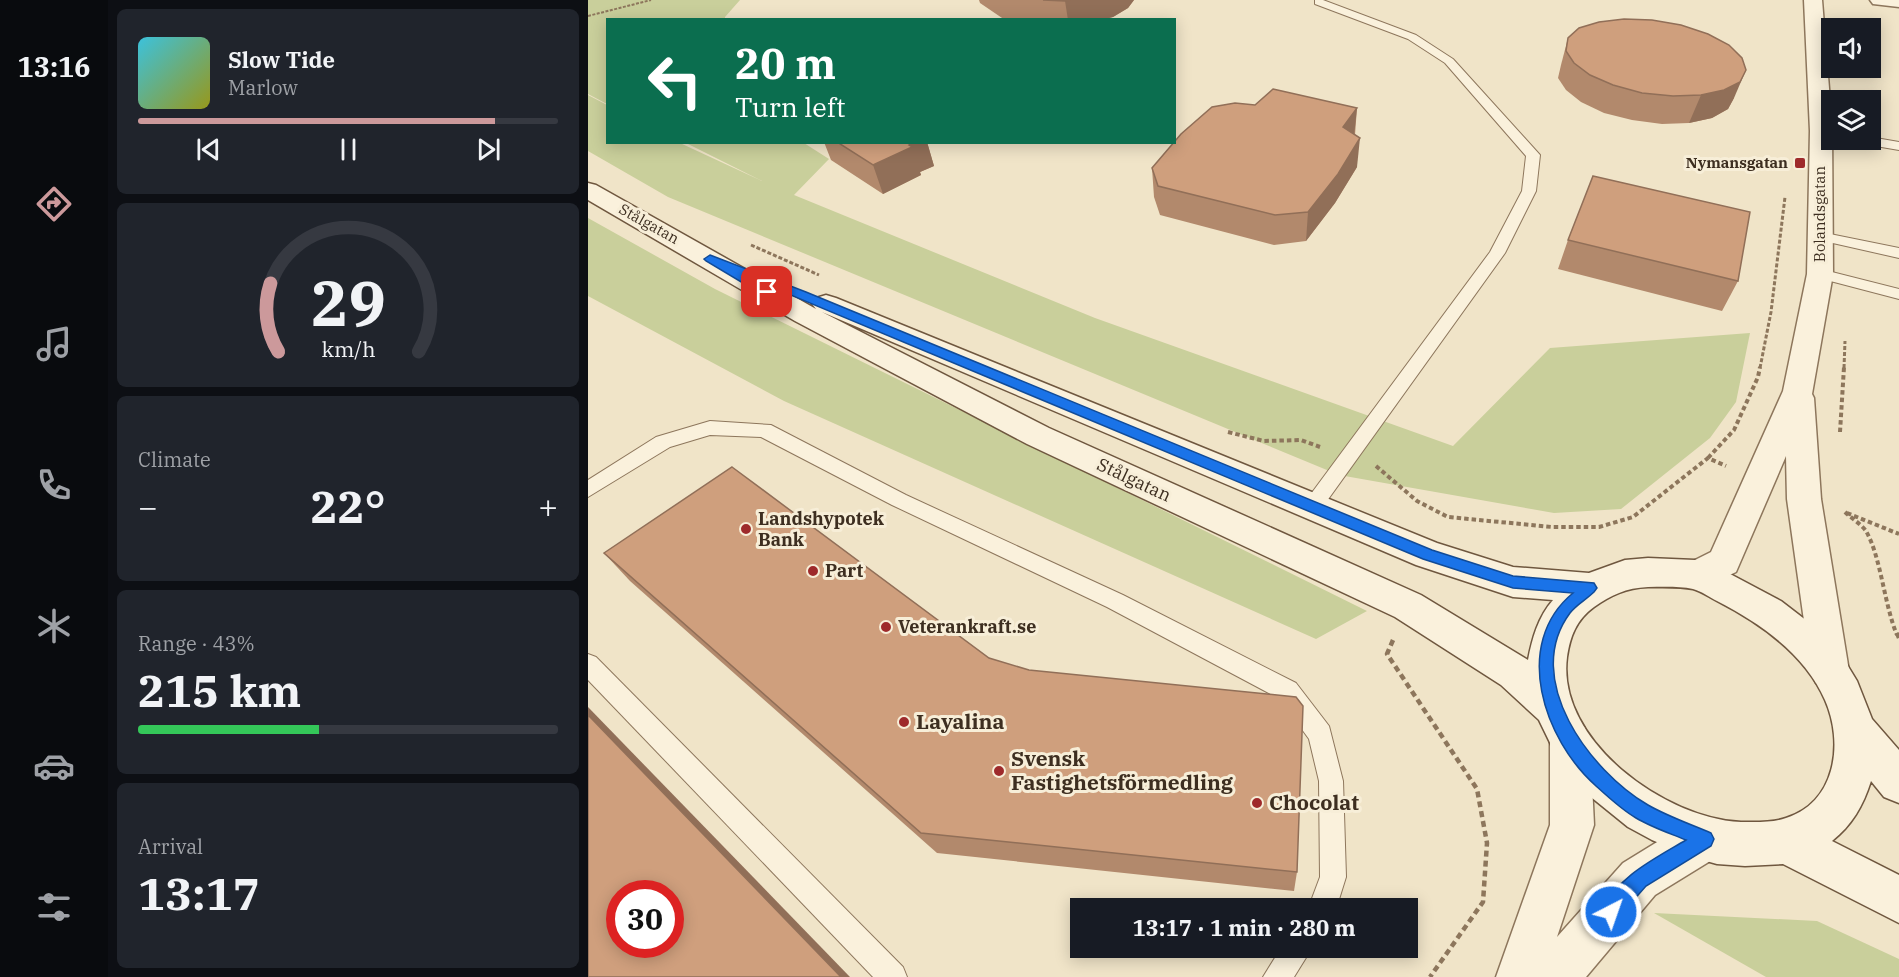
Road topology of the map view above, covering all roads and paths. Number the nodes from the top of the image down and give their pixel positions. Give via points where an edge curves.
1 (651, 0) edge
2 (1813, 0) edge
3 (1879, 0) edge
4 (1319, 2) dead end
5 (1899, 2) edge
6 (588, 16) edge
7 (1822, 90) edge
8 (1881, 143) edge
9 (1899, 146) edge
10 (1825, 150) edge
11 (1786, 188) dead end
12 (588, 190) edge
13 (1820, 236) junction
14 (748, 244) dead end
15 (1899, 253) edge
16 (710, 259) junction
17 (1820, 274) junction
18 (821, 276) dead end
19 (1899, 294) edge
20 (1798, 391) junction
21 (1220, 430) dead end
22 (1348, 456) junction
23 (1708, 458) junction
24 (1760, 482) junction
25 (588, 490) edge
26 (1312, 507) junction
27 (1448, 517) junction
28 (1899, 534) edge
29 (1428, 555) junction
30 (1698, 576) junction
31 (1589, 588) junction
32 (1408, 606) junction
33 (1899, 638) edge
34 (588, 664) edge
35 (1830, 670) junction
36 (1561, 724) junction
37 (1856, 731) junction
38 (1899, 782) edge
39 (1704, 839) junction
40 (1785, 841) junction
41 (1326, 898) edge
42 (1899, 900) edge
43 (1290, 958) edge
44 (893, 977) edge
45 (1276, 977) edge
46 (1430, 977) edge
47 (1520, 977) edge
48 (1554, 977) edge

1 - 6 path
2 - 7 main road, Bolandsgatan
3 - 5 main road
4 - 22 lane via 1412,37 1449,62 1533,155 1529,191 1497,253
8 - 9 lane
10 - 13 main road, Bolandsgatan
11 - 23 path via 1771,312 1758,377 1734,430
12 - 16 main road, Stålgatan
13 - 15 lane
13 - 17 main road, Bolandsgatan
14 - 18 path
16 - 26 main road, Stålgatan
16 - 32 main road, Stålgatan via 805,315 1038,436
17 - 19 lane
17 - 20 main road, Bolandsgatan
20 - 24 main road, Bolandsgatan
20 - 35 main road, Bolandsgatan via 1804,499
21 - 22 path via 1264,441 1301,440
22 - 26 lane
22 - 27 path via 1375,465 1416,501
23 - 24 path
23 - 27 path via 1633,517 1599,527 1552,527
24 - 30 main road, Bolandsgatan via 1724,562
25 - 41 lane via 663,442 710,428 764,430 899,500 1115,601 1288,692 1320,734 1331,781 1333,877
26 - 29 main road, Stålgatan
27 - 29 path
28 - 33 path via 1844,512 1865,530
29 - 31 main road, Stålgatan via 1513,582
30 - 31 main road via 1626,574
30 - 35 main road via 1760,604 1799,634
31 - 36 main road via 1565,608 1550,636 1546,669
32 - 36 main road, Stålgatan via 1515,673
32 - 46 path via 1387,654 1477,789 1487,843 1483,902
34 - 44 lane
35 - 37 main road
36 - 39 main road, Stålgatan via 1600,779 1641,811
36 - 47 main road via 1572,825
37 - 38 main road
37 - 40 main road via 1856,767 1844,800 1820,825
39 - 40 main road, Stålgatan via 1738,844
39 - 48 main road via 1639,879
40 - 42 main road
43 - 45 lane

